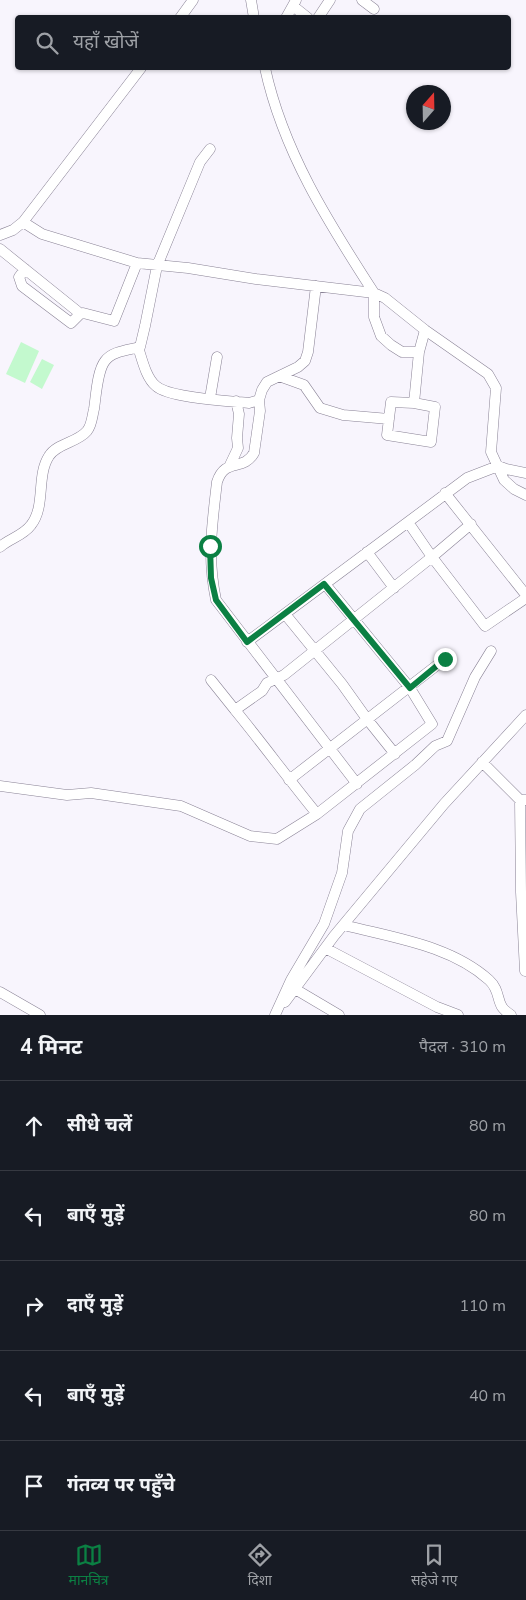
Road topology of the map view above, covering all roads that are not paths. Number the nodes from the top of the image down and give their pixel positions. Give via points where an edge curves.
1 (193, 0) edge
2 (250, 0) edge
3 (330, 0) edge
4 (362, 0) edge
5 (295, 3) edge
6 (374, 9) dead end
7 (182, 15) edge
8 (253, 15) edge
9 (288, 15) edge
10 (305, 15) edge
11 (320, 15) edge
12 (139, 70) edge
13 (265, 70) edge
14 (210, 149) dead end
15 (23, 222) junction
16 (0, 235) edge
17 (0, 249) edge
18 (137, 263) junction
19 (157, 266) junction
20 (25, 269) junction
21 (316, 286) junction
22 (374, 293) junction
23 (83, 313) dead end
24 (425, 330) junction
25 (138, 347) junction
26 (420, 352) junction
27 (217, 357) dead end
28 (279, 376) junction
29 (210, 398) junction
30 (259, 400) junction
31 (236, 402) junction
32 (414, 404) junction
33 (389, 419) junction
34 (498, 466) junction
35 (229, 467) junction
36 (526, 473) edge
37 (446, 493) junction
38 (526, 495) edge
39 (408, 522) junction
40 (471, 524) junction
41 (0, 547) edge
42 (367, 552) junction
43 (432, 558) junction
44 (324, 584) junction
45 (394, 588) junction
46 (526, 596) edge
47 (285, 614) junction
48 (354, 618) junction
49 (247, 642) junction
50 (314, 650) junction
51 (491, 651) dead end
52 (445, 659) dead end
53 (276, 678) junction
54 (211, 680) dead end
55 (410, 688) junction
56 (235, 710) junction
57 (526, 715) edge
58 (367, 719) junction
59 (330, 748) junction
60 (395, 754) junction
61 (482, 762) junction
62 (289, 780) junction
63 (357, 784) junction
64 (0, 786) edge
65 (523, 800) edge
66 (317, 814) junction
67 (523, 861) edge
68 (524, 909) edge
69 (344, 925) junction
70 (325, 948) junction
71 (525, 955) edge
72 (525, 971) edge
73 (295, 989) junction
74 (0, 992) edge
75 (40, 1015) edge
76 (275, 1015) edge
77 (340, 1015) edge
78 (458, 1015) edge
79 (511, 1015) edge

1 - 7 street
2 - 8 street
3 - 11 street
4 - 6 street
5 - 9 street
5 - 10 street
12 - 15 street
13 - 22 street via 272,99 289,144 329,224
14 - 19 street via 200,162
15 - 16 street
15 - 18 street via 42,234
17 - 20 street
18 - 19 street
18 - 23 street via 114,321
19 - 21 street
19 - 25 street
20 - 20 street via 77,311 79,315 71,323 22,286 19,277
21 - 22 street
21 - 28 street via 305,361
22 - 24 street
22 - 26 street via 374,317 381,336 402,352
24 - 26 street
24 - 34 street via 488,374 496,388 491,452
25 - 29 street via 145,369 156,386 168,393
25 - 41 street via 105,360 92,421 87,430 78,439 50,453 38,514 21,535
26 - 32 street
27 - 29 street
28 - 30 street via 267,382
28 - 33 street via 304,385 320,408 343,415
29 - 31 street
30 - 31 street
30 - 35 street via 254,453 244,462
31 - 35 street via 238,448
32 - 33 street via 391,402
32 - 33 street via 435,407 431,442 387,435
34 - 36 street
34 - 37 street via 467,478
34 - 38 street via 504,480
35 - 49 street via 220,474 217,482 210,546 211,578 216,600
37 - 39 street
37 - 40 street
39 - 42 street
39 - 43 street
40 - 43 street
40 - 46 street
42 - 44 street
42 - 45 street
43 - 45 street
43 - 46 street via 485,626
44 - 47 street
44 - 48 street
45 - 48 street
47 - 49 street
47 - 50 street
48 - 50 street
48 - 55 street
49 - 53 street
50 - 53 street
50 - 58 street
51 - 76 street via 447,741 435,746 360,809 348,831 342,873 324,924 291,980
52 - 55 street
53 - 56 street
53 - 59 street
54 - 56 street
55 - 58 street
55 - 60 street via 432,724
56 - 62 street
57 - 61 street
58 - 59 street
58 - 60 street
59 - 62 street
59 - 63 street
60 - 63 street
61 - 65 street
61 - 69 street
62 - 66 street
63 - 66 street
64 - 66 street via 68,795 91,793 181,806 250,836 277,839
65 - 67 street
67 - 68 street
68 - 71 street
69 - 70 street
69 - 79 street via 457,958 490,981 502,1006
70 - 73 street
70 - 78 street
71 - 72 street
73 - 76 street
73 - 77 street
74 - 75 street

